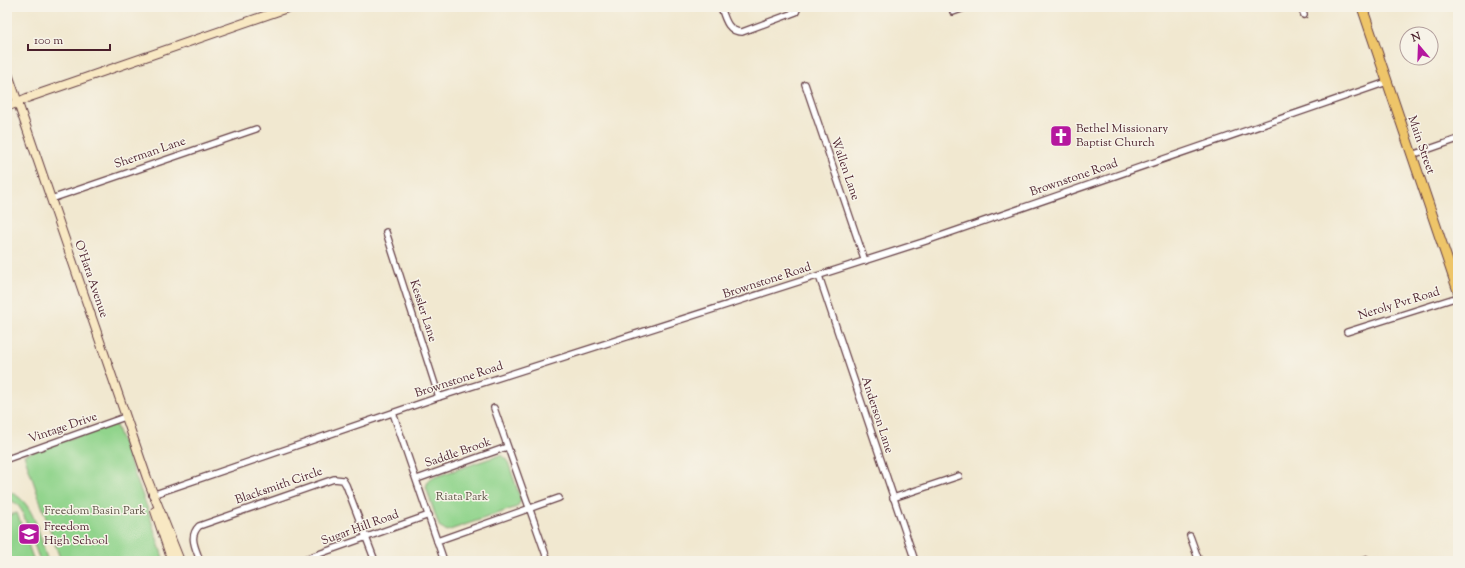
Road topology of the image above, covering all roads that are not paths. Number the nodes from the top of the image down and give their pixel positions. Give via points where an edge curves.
1 (290, 7) edge
2 (721, 7) edge
3 (798, 7) edge
4 (966, 7) edge
5 (1301, 7) edge
6 (1362, 7) edge
7 (953, 12) dead end
8 (1304, 15) dead end
9 (7, 71) edge
10 (1387, 82) junction
11 (805, 84) dead end
12 (18, 102) junction
13 (7, 107) edge
14 (256, 129) dead end
15 (1458, 139) edge
16 (1412, 155) junction
17 (51, 199) junction
18 (386, 232) dead end
19 (865, 261) junction
20 (819, 276) junction
21 (1458, 291) edge
22 (1458, 297) edge
23 (1347, 332) dead end
24 (440, 397) junction
25 (494, 408) dead end
26 (392, 413) junction
27 (126, 417) junction
28 (506, 447) junction
29 (7, 459) edge
30 (959, 476) dead end
31 (416, 479) junction
32 (152, 495) junction
33 (559, 498) dead end
34 (893, 498) junction
35 (529, 509) junction
36 (428, 515) junction
37 (1190, 536) dead end
38 (367, 538) junction
39 (437, 541) junction
40 (172, 561) edge
41 (180, 561) edge
42 (200, 561) edge
43 (301, 561) edge
44 (375, 561) edge
45 (444, 561) edge
46 (548, 561) edge
47 (915, 561) edge
48 (1199, 561) edge

1 - 12 main road
2 - 3 street via 727,23 736,32 788,17 796,12
4 - 7 street
5 - 8 street
6 - 10 main road, Main Street
9 - 12 main road, O'Hara Avenue
10 - 16 main road, Main Street
10 - 19 street, Brownstone Road
11 - 19 street, Wallen Lane
12 - 13 main road
12 - 17 main road, O'Hara Avenue
14 - 17 street, Sherman Lane
15 - 16 street
16 - 21 main road, Main Street
17 - 27 main road, O'Hara Avenue
18 - 24 street, Kessler Lane
19 - 20 street, Brownstone Road
20 - 24 street, Brownstone Road
20 - 34 street, Anderson Lane
22 - 23 street, Neroly Pvt Road
24 - 26 street, Brownstone Road
25 - 28 street
26 - 31 street
26 - 32 street, Brownstone Road
27 - 29 street, Vintage Drive
27 - 32 main road, O'Hara Avenue
28 - 31 street, Saddle Brook
28 - 35 street
30 - 34 street
31 - 36 street
32 - 40 main road, O'Hara Avenue via 153,506
32 - 41 main road, O'Hara Avenue
33 - 35 street
34 - 47 street, Anderson Lane
35 - 39 street
35 - 46 street
36 - 38 street, Sugar Hill Road
36 - 39 street
37 - 48 street
38 - 42 street, Blacksmith Circle via 346,485 343,480 334,479 199,526 194,531 192,539
38 - 43 street, Sugar Hill Road
38 - 44 street
39 - 45 street

